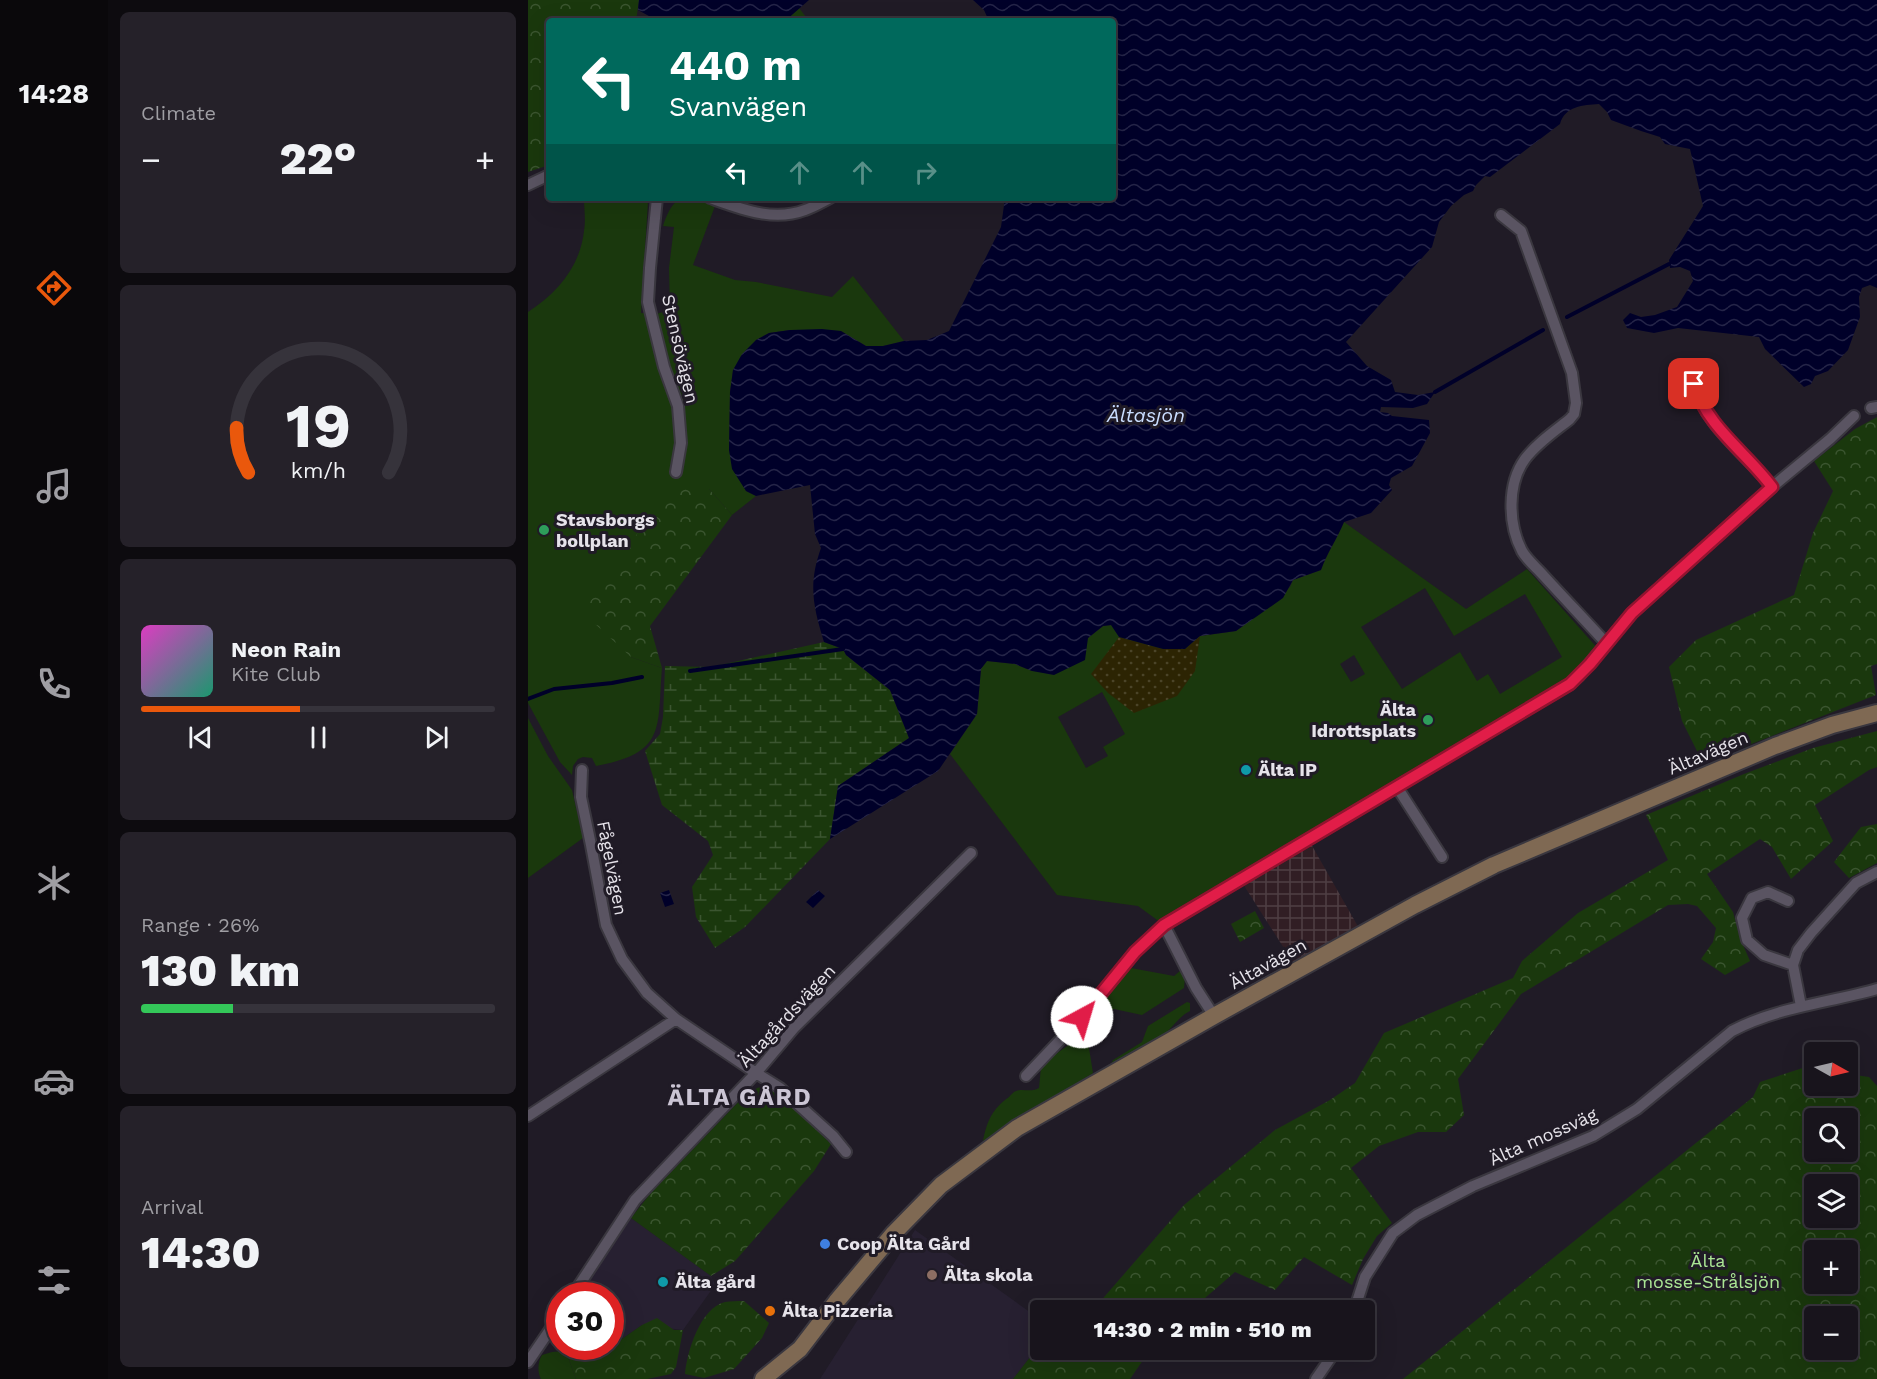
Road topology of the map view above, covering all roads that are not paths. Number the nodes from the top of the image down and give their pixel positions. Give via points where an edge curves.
1 (546, 176) edge
2 (528, 185) edge
3 (657, 201) edge
4 (719, 201) edge
5 (824, 201) edge
6 (1500, 215) dead end
7 (1694, 384) dead end
8 (1854, 416) dead end
9 (676, 472) dead end
10 (1772, 487) junction
11 (1606, 642) junction
12 (1877, 713) edge
13 (582, 770) dead end
14 (1397, 787) junction
15 (970, 853) dead end
16 (1442, 857) dead end
17 (1877, 872) edge
18 (1788, 900) dead end
19 (1164, 925) junction
20 (1793, 965) junction
21 (1877, 989) edge
22 (1801, 1006) junction
23 (1214, 1016) junction
24 (676, 1019) junction
25 (756, 1073) junction
26 (1026, 1076) dead end
27 (528, 1116) edge
28 (846, 1152) dead end
29 (581, 1282) edge
30 (1358, 1300) edge
31 (546, 1336) edge
32 (1329, 1360) edge
33 (528, 1362) edge
34 (763, 1379) edge
35 (1316, 1379) edge

1 - 2 street
3 - 9 street, Stensövägen via 648,302 678,406 681,443
4 - 5 street via 780,216 804,211
6 - 11 street via 1521,231 1572,373 1576,403 1570,419 1524,461 1512,500 1515,532 1523,553
7 - 10 street via 1715,425
8 - 10 street
10 - 11 street via 1632,613
11 - 14 street via 1570,684
12 - 23 main road, Ältavägen via 1775,746 1512,857 1415,905
13 - 24 street, Fågelvägen via 581,797 606,926 622,959 647,993
14 - 16 street
14 - 19 street
15 - 25 street, Ältagårdsvägen via 794,1028
17 - 20 street via 1856,883 1826,916 1798,950
18 - 20 street via 1768,892 1752,898 1742,918 1747,940 1764,955
19 - 23 street
19 - 26 street via 1135,952 1082,1017
20 - 22 street
21 - 22 street, Älta mossväg
22 - 30 street, Älta mossväg via 1732,1032 1637,1109 1593,1136 1473,1186 1417,1215 1393,1233 1365,1277
23 - 34 main road, Ältavägen via 1017,1128 941,1185 894,1233 800,1350
24 - 25 street, Fågelvägen
24 - 27 street
25 - 28 street, Fågelvägen via 780,1088
25 - 29 street, Ältagårdsvägen via 635,1200
31 - 33 street
32 - 35 street

